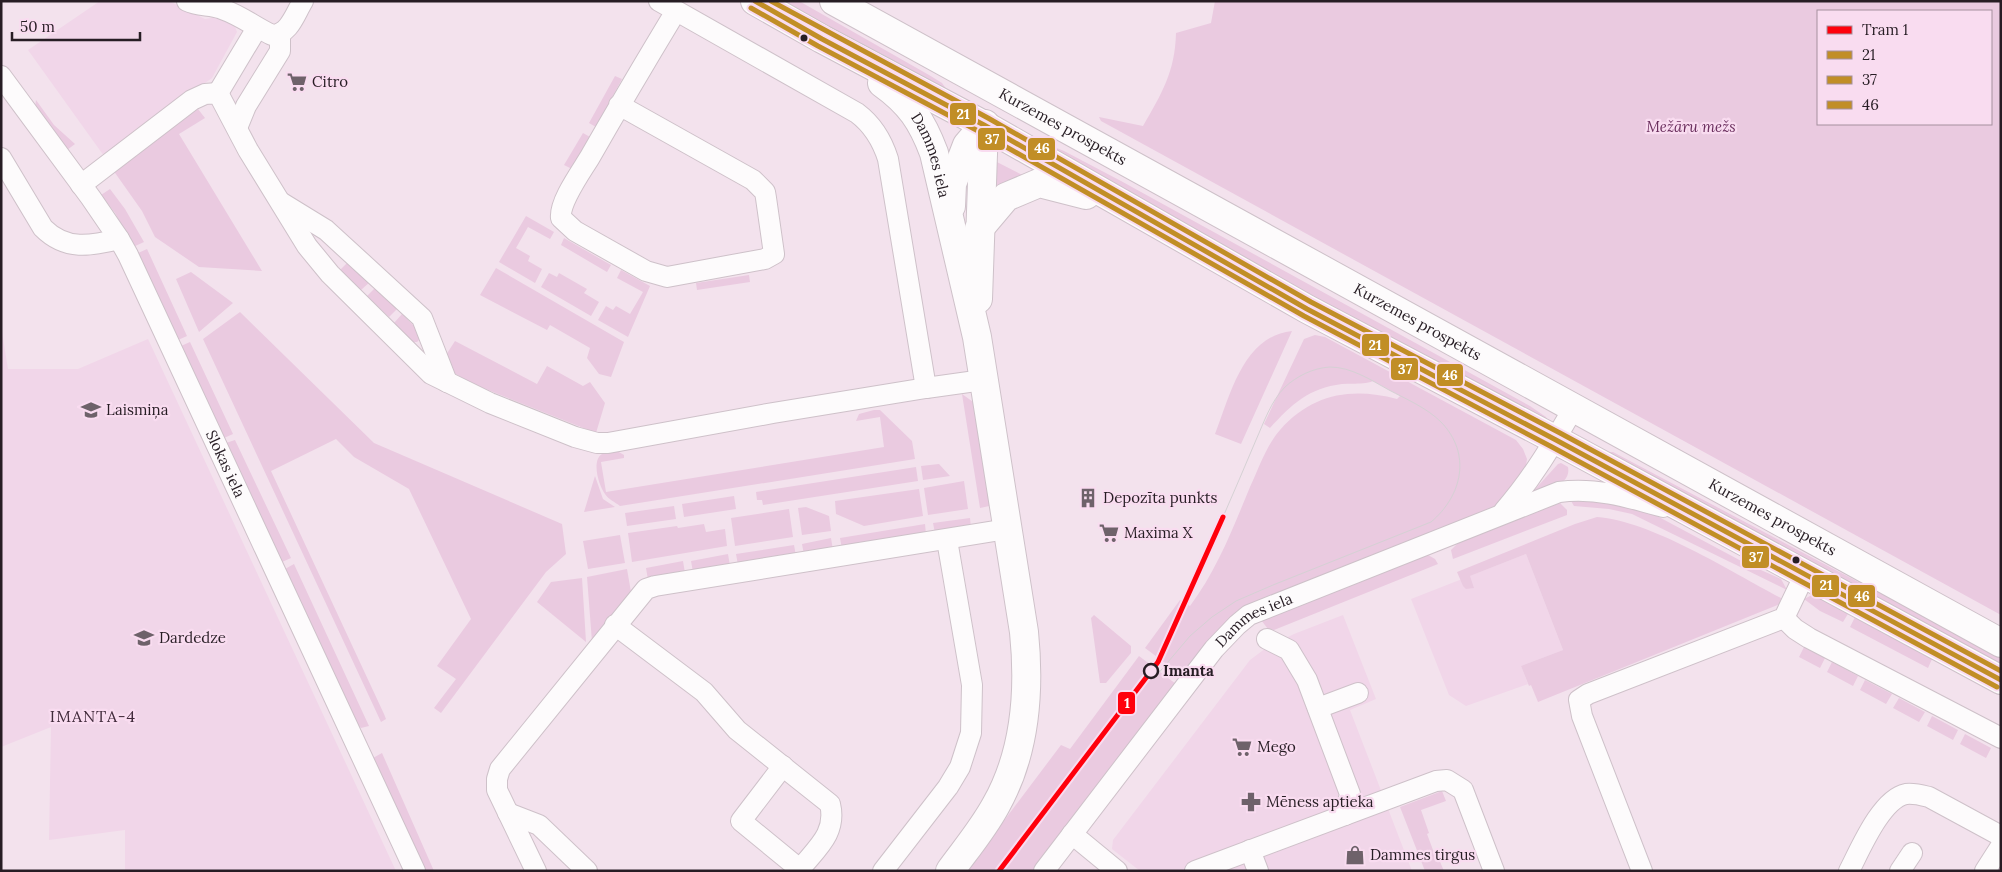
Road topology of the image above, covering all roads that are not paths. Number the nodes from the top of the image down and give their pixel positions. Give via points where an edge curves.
1 (188, 1) edge
2 (303, 1) edge
3 (755, 1) edge
4 (834, 1) edge
5 (667, 6) edge
6 (257, 28) junction
7 (280, 35) junction
8 (822, 40) junction
9 (1, 76) edge
10 (218, 93) junction
11 (1002, 94) junction
12 (619, 105) junction
13 (984, 126) junction
14 (237, 128) junction
15 (1, 158) edge
16 (81, 185) junction
17 (278, 200) junction
18 (1118, 203) junction
19 (951, 228) junction
20 (979, 230) junction
21 (119, 239) junction
22 (977, 337) junction
23 (983, 380) junction
24 (447, 382) junction
25 (926, 388) junction
26 (1573, 409) junction
27 (1556, 440) junction
28 (1501, 514) junction
29 (1700, 518) junction
30 (1007, 529) junction
31 (947, 540) junction
32 (1805, 574) junction
33 (1784, 618) junction
34 (615, 625) junction
35 (1267, 639) dead end
36 (2001, 644) edge
37 (2001, 680) edge
38 (1358, 693) dead end
39 (1318, 708) junction
40 (2001, 738) edge
41 (783, 766) junction
42 (508, 813) junction
43 (1345, 815) junction
44 (1072, 834) junction
45 (2001, 836) edge
46 (2001, 846) edge
47 (1250, 850) junction
48 (1912, 853) dead end
49 (801, 870) edge
50 (415, 871) edge
51 (536, 871) edge
52 (586, 871) edge
53 (883, 871) edge
54 (950, 871) edge
55 (1044, 871) edge
56 (1117, 871) edge
57 (1194, 871) edge
58 (1258, 871) edge
59 (1494, 871) edge
60 (1642, 871) edge
61 (1849, 871) edge
62 (1900, 871) edge
63 (1985, 871) edge

1 - 6 street via 228,10
2 - 7 street
3 - 8 main road
4 - 11 main road, Kurzemes prospekts
5 - 12 street
5 - 25 street via 858,113 877,134 888,158
6 - 7 street
6 - 10 street
7 - 14 street via 280,51 246,106
8 - 13 main road
8 - 19 main road, Dammes iela via 900,96 916,115 934,154
9 - 16 street, Slokas iela
10 - 14 street
10 - 16 street via 192,100
11 - 13 main road, Dammes iela
11 - 26 main road, Kurzemes prospekts
12 - 12 street via 560,212 563,221 646,271 667,277 765,259 774,254 766,198 760,186
13 - 18 main road
13 - 19 main road, Dammes iela via 967,145 952,184
13 - 20 main road, Dammes iela
14 - 17 street
15 - 21 street via 52,237 83,245
16 - 21 street, Slokas iela
17 - 24 street via 307,246 330,274 431,374
17 - 24 street via 326,230 422,318
18 - 20 main road via 1039,183 1006,197
18 - 27 main road via 1307,309
19 - 22 main road, Dammes iela
20 - 22 main road, Dammes iela
21 - 50 street, Slokas iela via 150,299
22 - 23 main road, Dammes iela
23 - 25 street
23 - 30 main road, Dammes iela
24 - 25 street via 490,403 596,443
26 - 27 street, Dammes iela
26 - 36 main road, Kurzemes prospekts
27 - 28 street, Dammes iela via 1524,488
27 - 29 main road
28 - 29 street, Dammes iela via 1559,492 1580,489 1618,494
28 - 44 street, Dammes iela via 1249,615 1214,649
29 - 32 main road
30 - 31 street
30 - 54 main road, Dammes iela via 1028,664 1023,724 1012,769 997,805
31 - 34 street via 655,586 646,589
31 - 53 street via 972,685 971,734 960,767 948,787
32 - 33 street
32 - 37 main road
33 - 40 street via 1809,638
33 - 60 street via 1579,700 1582,716
34 - 41 street via 704,692 737,730
34 - 42 street via 500,768 497,790
35 - 39 street via 1289,650 1307,680
38 - 39 street
39 - 43 street via 1350,794
41 - 49 street via 830,804 833,817 829,832
41 - 49 street via 741,821
42 - 51 street
42 - 52 street via 539,825
43 - 47 street
43 - 59 street via 1436,781 1447,780 1463,790
44 - 55 street, Dammes iela
44 - 56 street
45 - 61 street via 1929,797 1906,794 1893,800 1881,813
46 - 63 street
47 - 57 street
47 - 58 street
48 - 62 street

